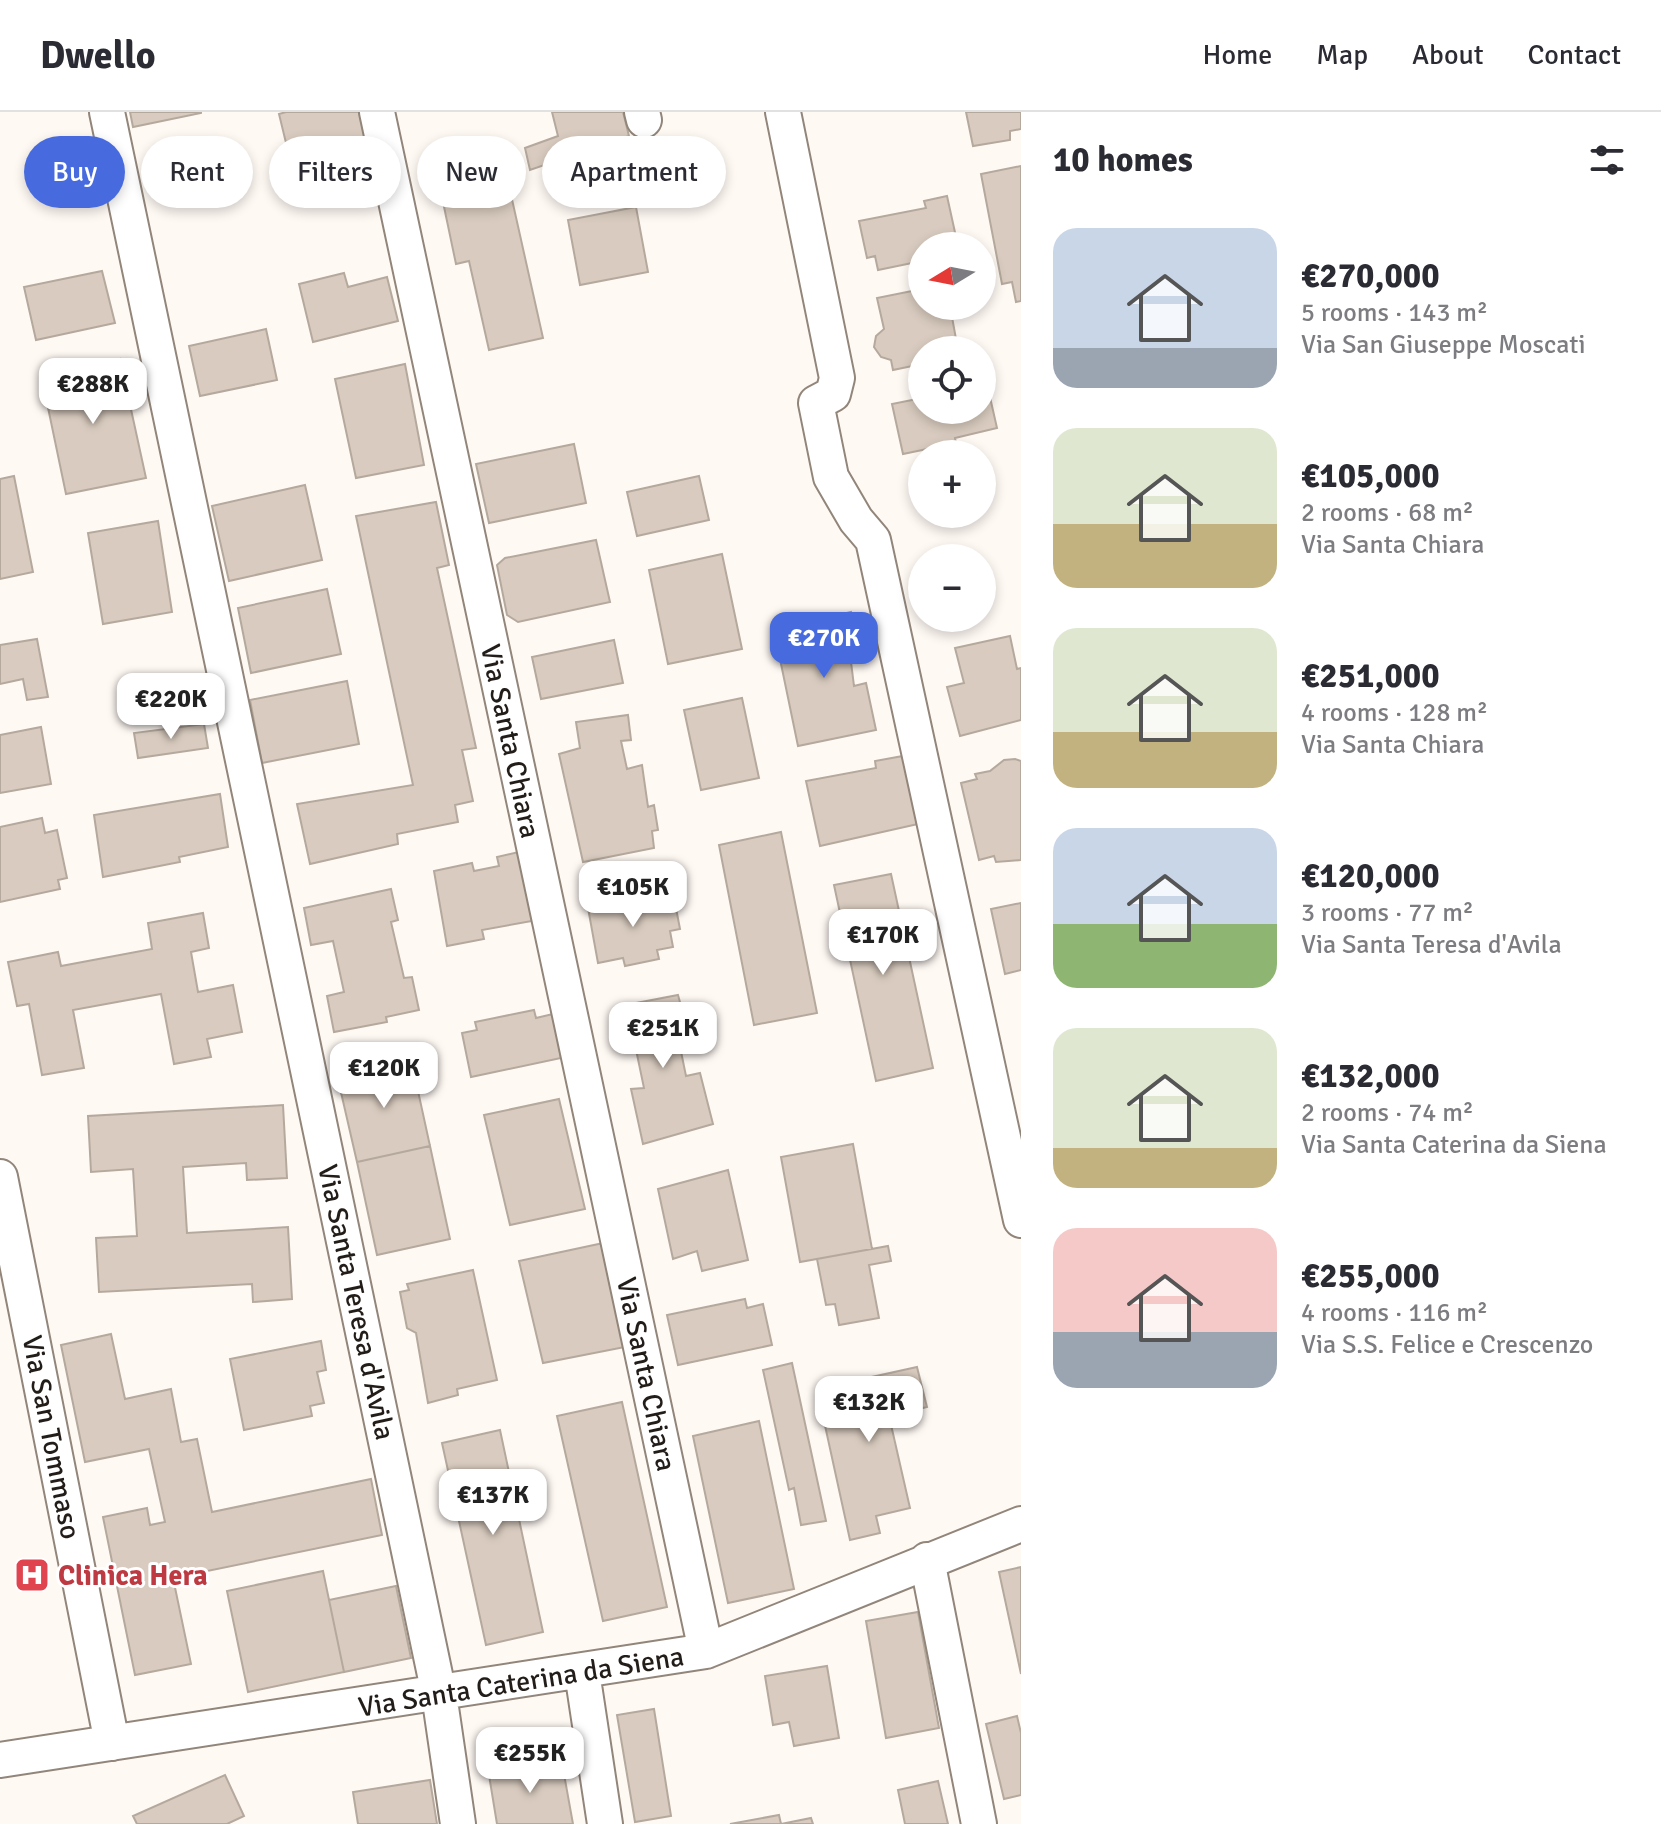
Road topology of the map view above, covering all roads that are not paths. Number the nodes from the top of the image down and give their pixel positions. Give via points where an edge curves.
1 (107, 112) edge
2 (377, 112) edge
3 (783, 112) edge
4 (0, 1177) edge
5 (1021, 1220) edge
6 (1021, 1524) edge
7 (927, 1560) junction
8 (706, 1651) junction
9 (582, 1672) junction
10 (439, 1694) junction
11 (112, 1743) junction
12 (0, 1760) edge
13 (458, 1824) edge
14 (605, 1824) edge
15 (979, 1824) edge

1 - 10 street, Via Santa Teresa d'Avila
2 - 8 street, Via Santa Chiara
3 - 5 street via 837,378 833,394 816,403 831,477 873,540
4 - 11 street, Via San Tommaso
6 - 7 street, Via Santa Caterina da Siena
7 - 8 street, Via Santa Caterina da Siena
7 - 15 street
8 - 9 street, Via Santa Caterina da Siena
9 - 10 street, Via Santa Caterina da Siena
9 - 14 street
10 - 11 street, Via Santa Caterina da Siena
10 - 13 street, Via Santa Teresa d'Avila
11 - 12 street, Via Santa Caterina da Siena

